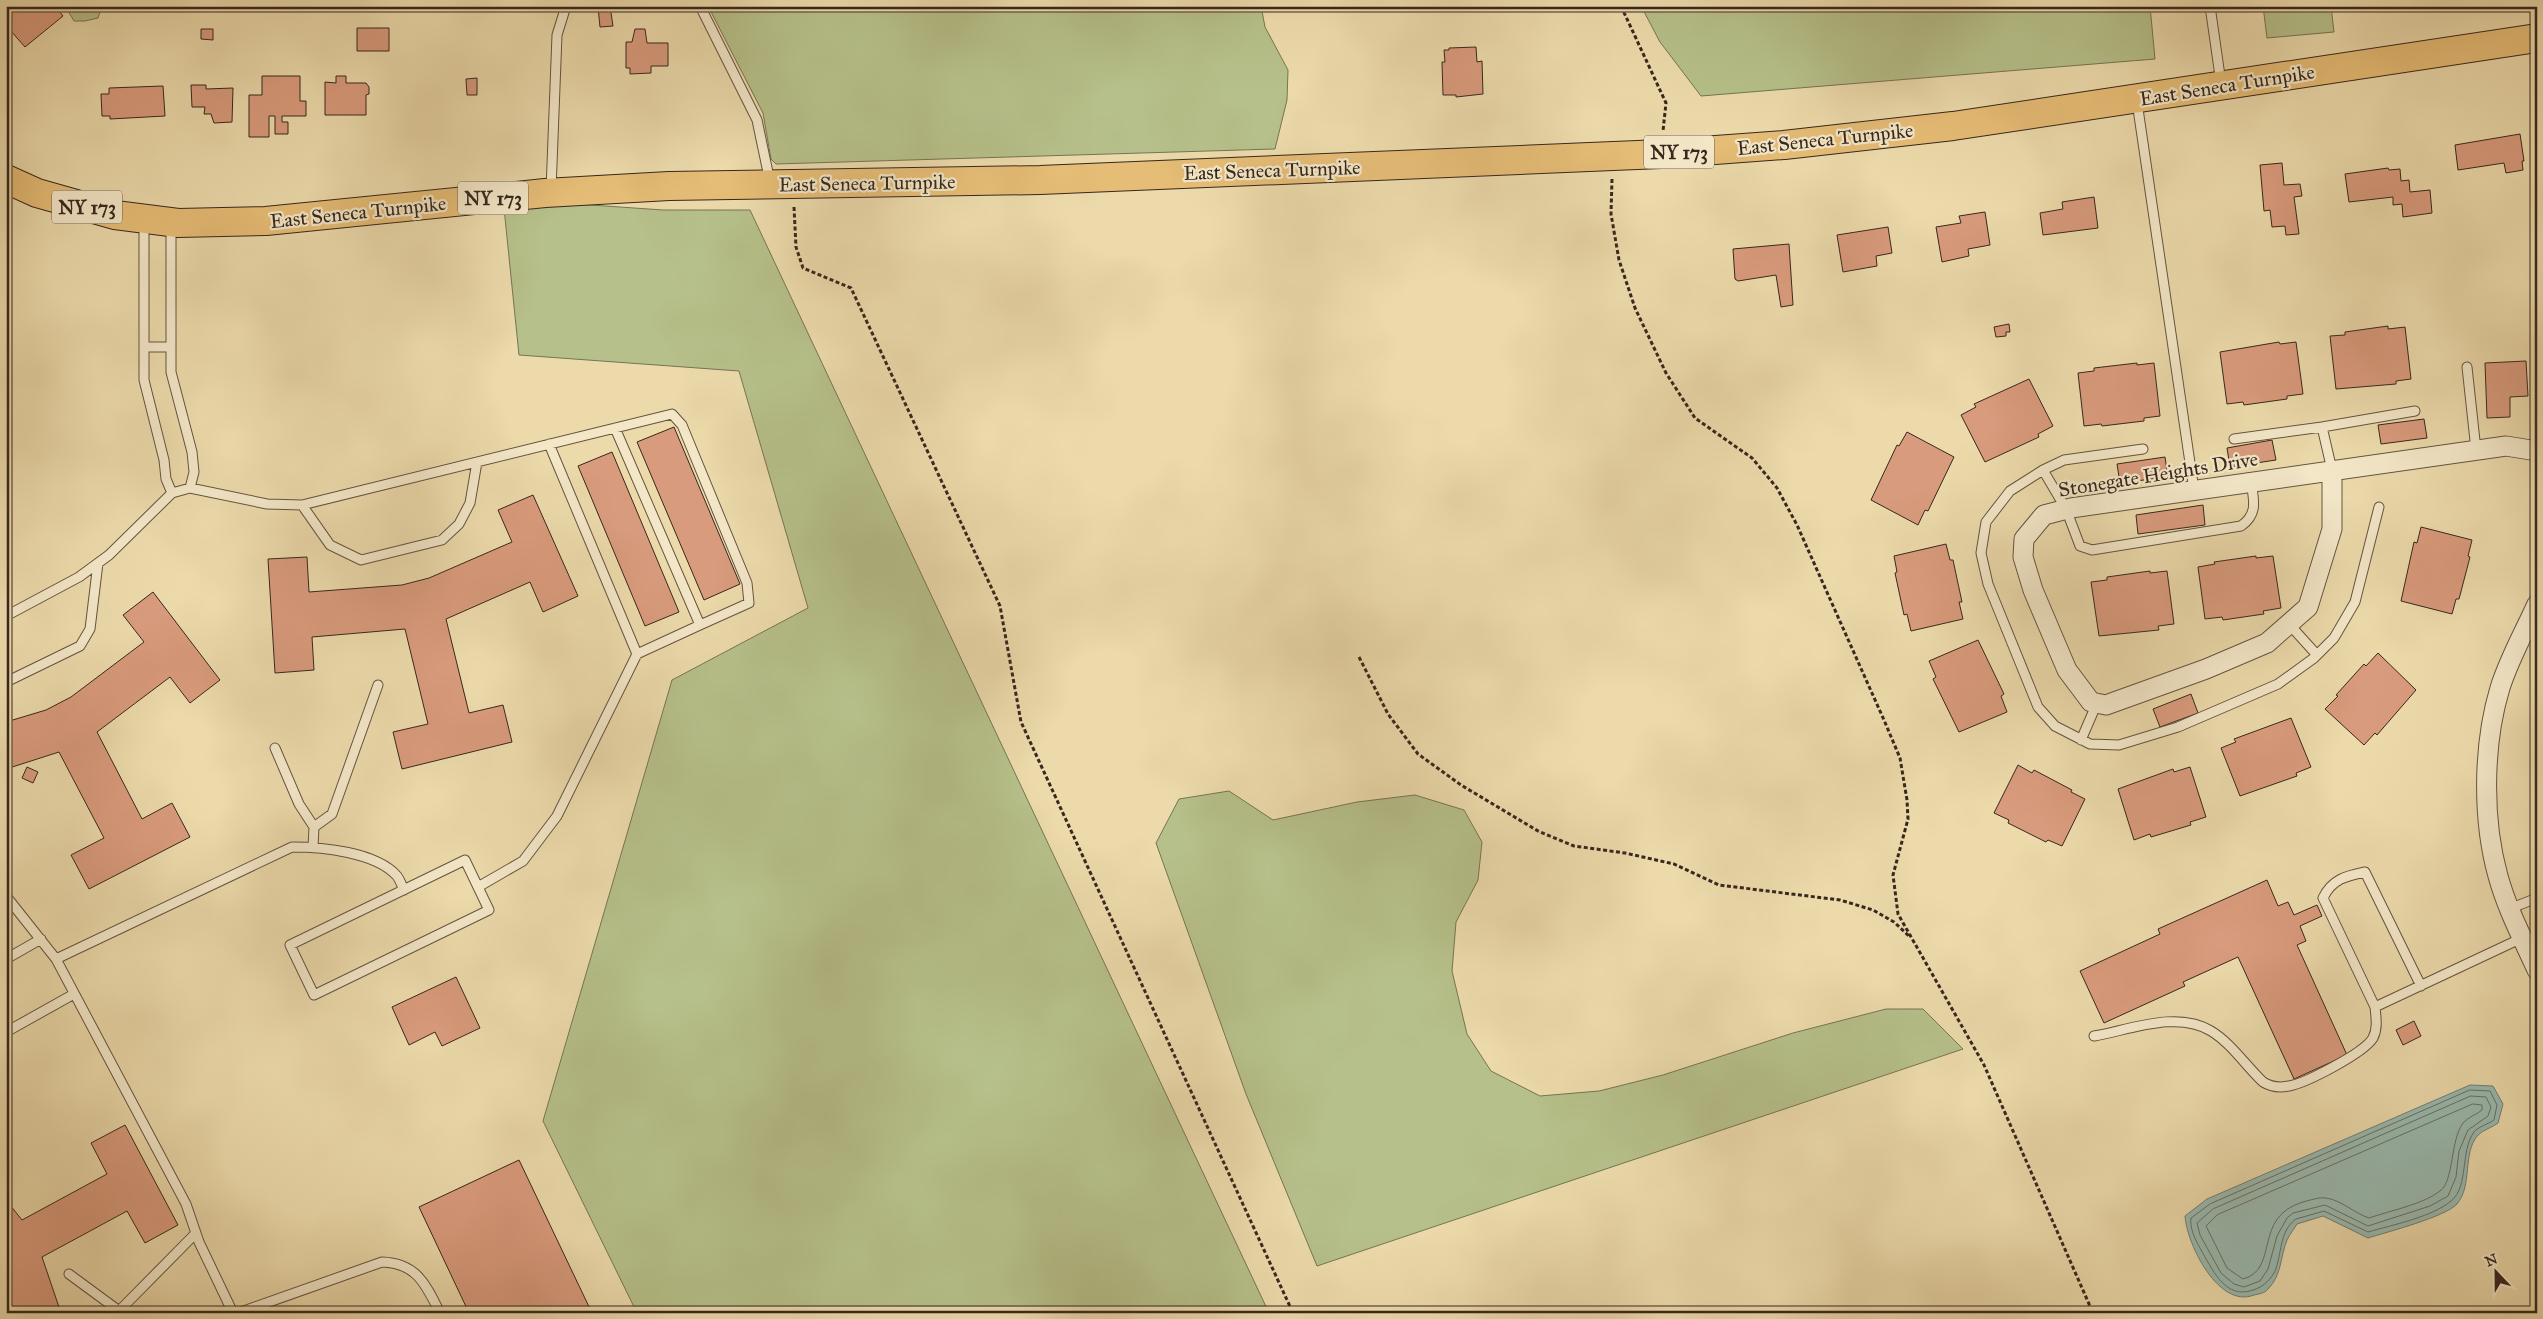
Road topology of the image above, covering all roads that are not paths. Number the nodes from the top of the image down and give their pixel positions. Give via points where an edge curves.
1 (566, 6) edge
2 (700, 6) edge
3 (2210, 6) edge
4 (2537, 38) edge
5 (2222, 86) junction
6 (2137, 98) junction
7 (6, 179) edge
8 (782, 184) junction
9 (551, 192) junction
10 (144, 218) junction
11 (171, 222) junction
12 (144, 347) junction
13 (171, 347) junction
14 (2467, 368) dead end
15 (2415, 411) dead end
16 (2322, 427) junction
17 (615, 428) junction
18 (2234, 439) dead end
19 (549, 444) junction
20 (2143, 449) dead end
21 (2476, 450) junction
22 (2537, 451) edge
23 (477, 462) junction
24 (2043, 470) junction
25 (2332, 470) junction
26 (2250, 482) junction
27 (190, 488) junction
28 (2194, 490) junction
29 (172, 493) junction
30 (302, 505) junction
31 (2379, 507) dead end
32 (2066, 509) junction
33 (98, 563) junction
34 (2537, 604) edge
35 (6, 616) edge
36 (2289, 624) junction
37 (700, 625) junction
38 (637, 654) junction
39 (2317, 655) junction
40 (6, 682) edge
41 (378, 685) dead end
42 (2098, 704) junction
43 (2080, 740) junction
44 (275, 748) dead end
45 (314, 827) junction
46 (313, 847) junction
47 (478, 887) junction
48 (404, 890) junction
49 (6, 896) edge
50 (2537, 898) edge
51 (2509, 909) junction
52 (2522, 938) junction
53 (41, 939) junction
54 (6, 959) edge
55 (56, 959) junction
56 (2537, 970) edge
57 (2421, 986) junction
58 (74, 994) junction
59 (2375, 1007) junction
60 (6, 1032) edge
61 (2094, 1036) dead end
62 (196, 1233) junction
63 (68, 1274) dead end
64 (121, 1312) edge
65 (233, 1313) edge
66 (238, 1313) edge
67 (440, 1313) edge

1 - 9 lane via 557,35
2 - 8 lane via 757,120
3 - 5 lane
4 - 5 main road, East Seneca Turnpike / NY 173
5 - 6 main road, East Seneca Turnpike / NY 173
6 - 8 main road, East Seneca Turnpike / NY 173 via 1954,126 1784,145 1661,154 1040,180
6 - 28 lane
7 - 10 main road, East Seneca Turnpike / NY 173 via 37,193 115,215
8 - 9 main road, East Seneca Turnpike / NY 173
9 - 11 main road, East Seneca Turnpike / NY 173 via 266,221
10 - 11 main road, East Seneca Turnpike / NY 173
10 - 12 lane
11 - 13 lane
12 - 13 lane
12 - 29 lane via 144,380
13 - 27 lane via 171,372 192,452 194,472
14 - 21 lane
15 - 16 lane
16 - 18 lane
16 - 25 lane
17 - 19 lane
17 - 37 lane
17 - 37 lane via 672,414 682,425 747,583 749,603
19 - 23 lane
19 - 38 lane
20 - 24 lane via 2064,460
21 - 22 street, Stonegate Heights Drive via 2506,446
21 - 25 street, Stonegate Heights Drive
23 - 30 lane
23 - 30 lane via 470,503 459,524 442,540 361,560 330,545
24 - 32 lane
24 - 43 lane via 2010,491 1986,522 1981,553 1988,584 2038,707 2054,726
25 - 26 street, Stonegate Heights Drive
25 - 36 street via 2332,529 2308,607
26 - 28 street, Stonegate Heights Drive
26 - 32 lane via 2255,508 2250,520 2240,526 2092,550 2080,546
27 - 29 lane
27 - 30 lane via 267,504
28 - 32 street, Stonegate Heights Drive
29 - 33 lane
31 - 39 lane via 2355,602 2334,638
32 - 42 street, Stonegate Heights Drive via 2044,515 2024,539 2023,557 2033,590 2067,670 2091,702
33 - 35 lane via 79,577
33 - 40 lane via 90,629 80,646
34 - 51 street via 2501,685 2494,712 2487,779 2488,831
36 - 39 lane
36 - 42 street via 2267,643 2206,669 2106,705
37 - 38 lane
38 - 47 lane via 557,816 524,861
39 - 43 lane via 2278,684 2178,727 2119,745 2090,744
41 - 45 lane via 332,814
42 - 43 lane
44 - 45 lane via 299,804
45 - 46 lane
46 - 48 lane via 362,856 397,876
46 - 55 lane via 292,847
47 - 48 lane via 465,860
47 - 48 lane via 489,910 314,995 290,945
49 - 53 lane
50 - 51 lane
51 - 52 street
52 - 56 street
52 - 57 lane
53 - 54 lane
53 - 55 lane
55 - 58 lane
57 - 59 lane
57 - 59 lane via 2365,872 2347,876 2329,886 2323,898
58 - 60 lane
58 - 62 lane via 186,1204
59 - 61 lane via 2377,1026 2373,1038 2361,1050 2305,1080 2281,1087 2263,1082 2210,1030 2189,1022
62 - 64 lane
62 - 65 lane
63 - 64 lane
66 - 67 lane via 382,1262 399,1263 415,1274 426,1286

